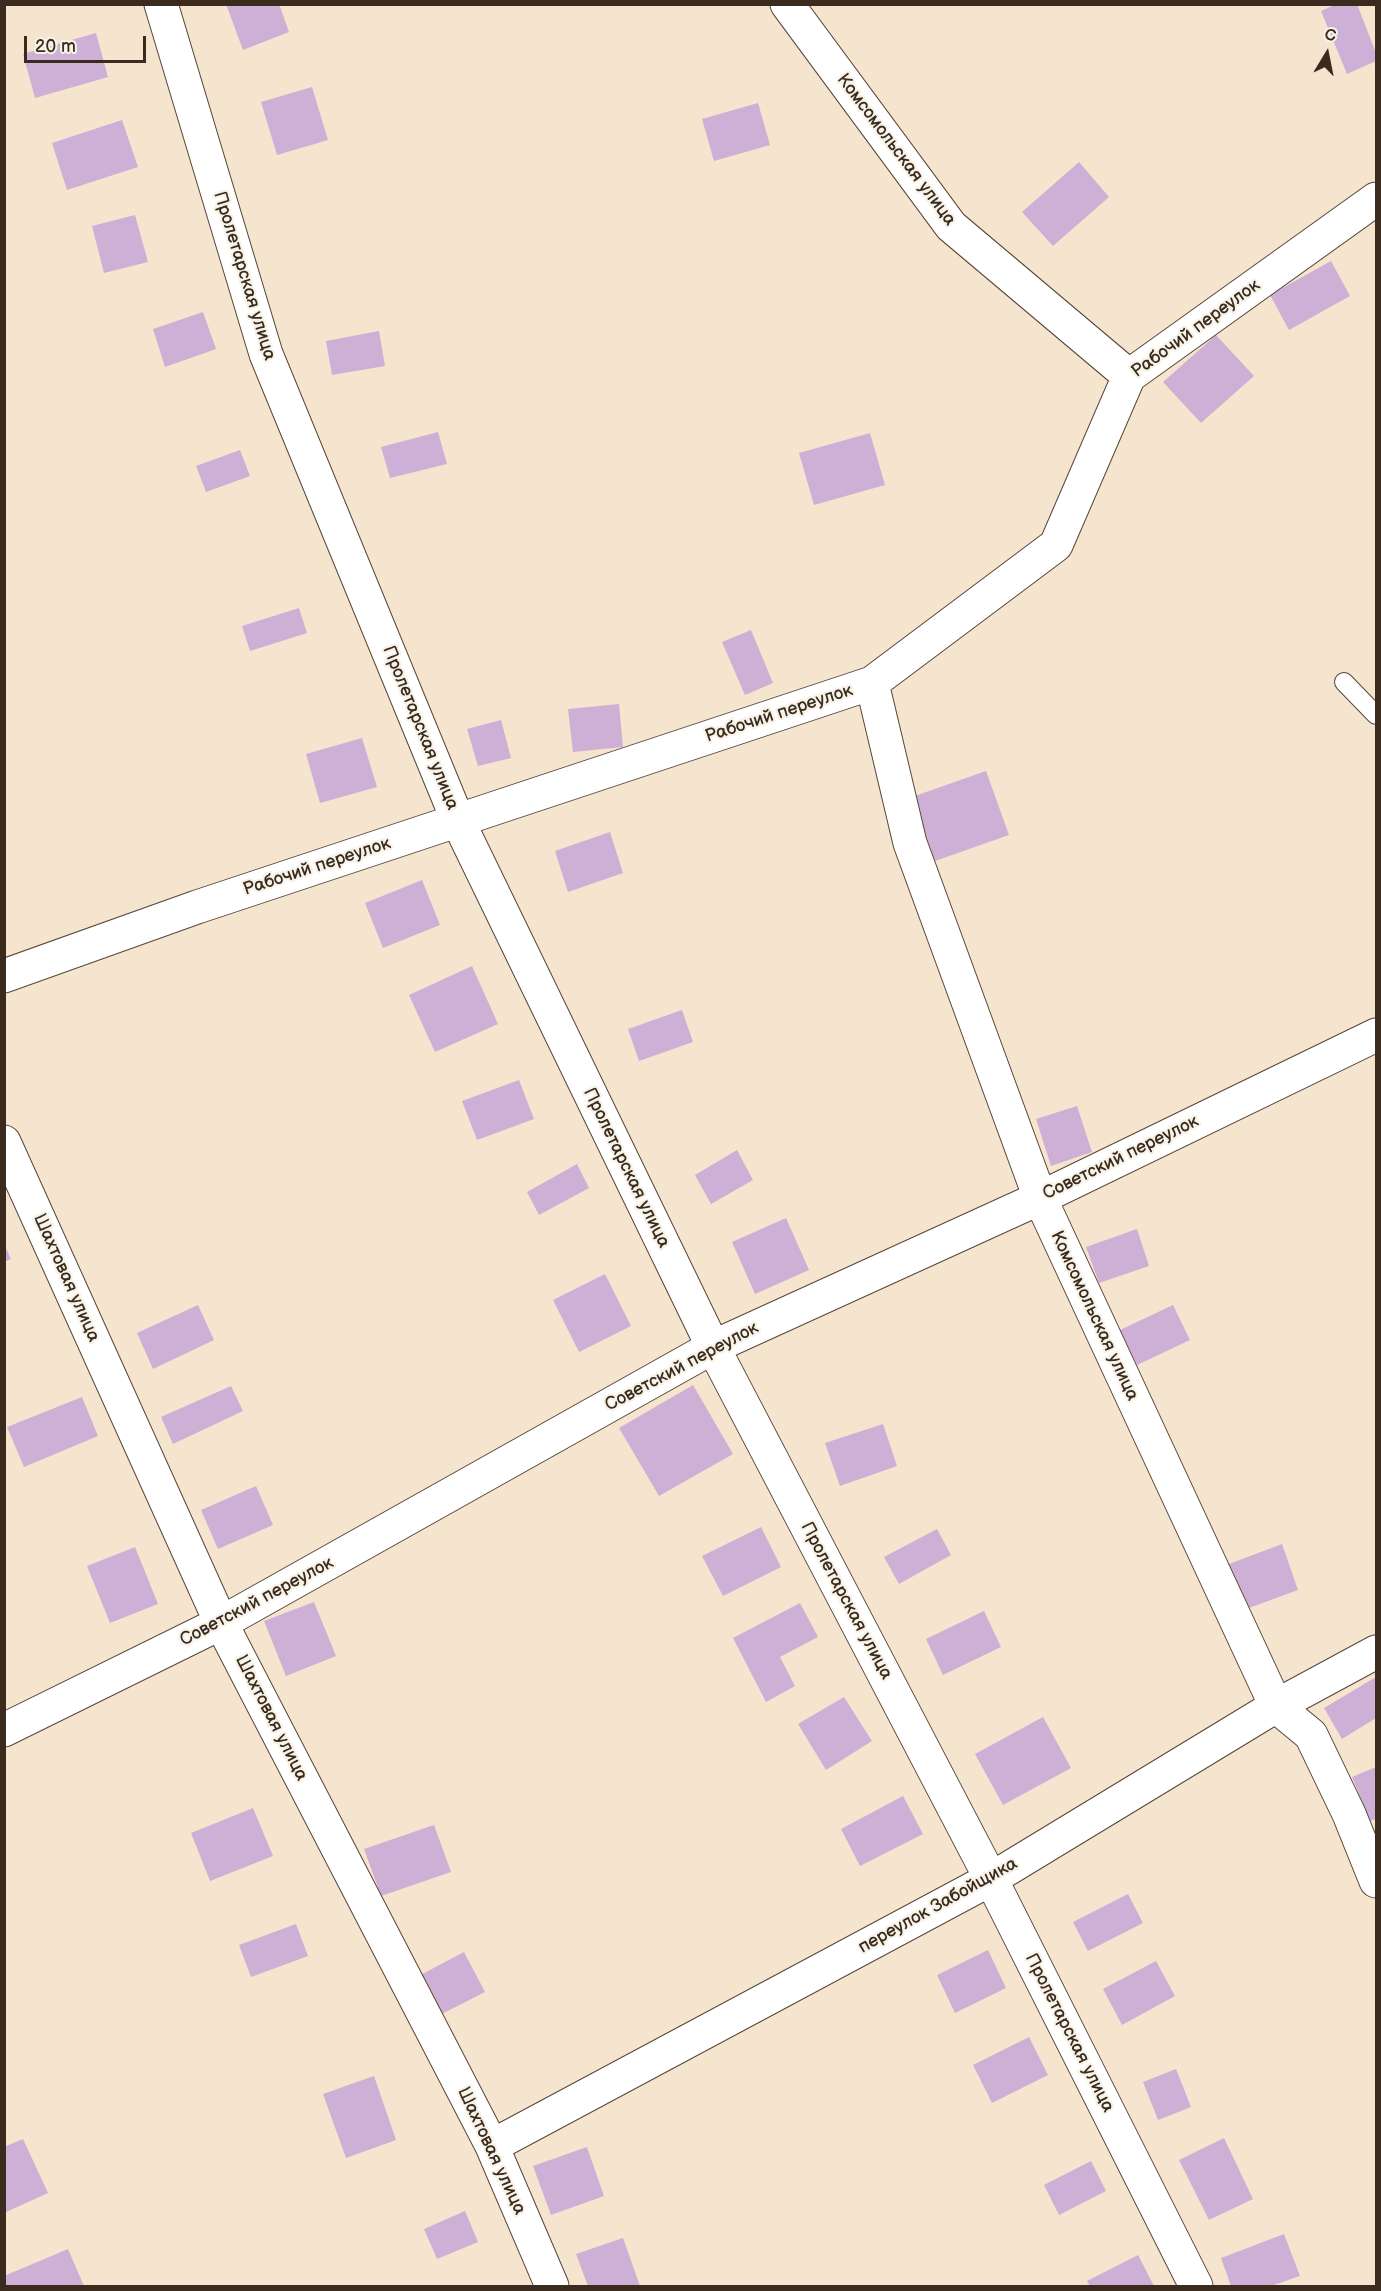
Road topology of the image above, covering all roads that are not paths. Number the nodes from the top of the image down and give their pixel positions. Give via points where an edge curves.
1 (161, 4) edge
2 (787, 4) edge
3 (1377, 199) edge
4 (1129, 376) junction
5 (1344, 682) dead end
6 (872, 683) junction
7 (1377, 715) edge
8 (458, 821) junction
9 (4, 976) edge
10 (1377, 1035) edge
11 (4, 1142) edge
12 (1040, 1198) junction
13 (713, 1347) junction
14 (221, 1623) junction
15 (1377, 1652) edge
16 (1276, 1706) junction
17 (4, 1730) edge
18 (991, 1879) junction
19 (1377, 1881) edge
20 (492, 2146) junction
21 (552, 2286) edge
22 (1196, 2286) edge

1 - 8 street, Пролетарская улица via 266,354
2 - 4 street, Комсомольская улица via 951,226
3 - 4 street, Рабочий переулок
4 - 6 street, Рабочий переулок via 1056,545
5 - 7 lane
6 - 8 street, Рабочий переулок
6 - 12 street, Комсомольская улица via 910,843
8 - 9 street, Рабочий переулок
8 - 13 street, Пролетарская улица
10 - 12 street, Советский переулок
11 - 14 street, Шахтовая улица
12 - 13 street, Советский переулок
12 - 16 street, Комсомольская улица
13 - 14 street, Советский переулок
13 - 18 street, Пролетарская улица
14 - 17 street, Советский переулок
14 - 20 street, Шахтовая улица
15 - 16 street, переулок Забойщика
16 - 18 street, переулок Забойщика
16 - 19 street, Комсомольская улица via 1311,1735
18 - 20 street, переулок Забойщика
18 - 22 street, Пролетарская улица
20 - 21 street, Шахтовая улица

